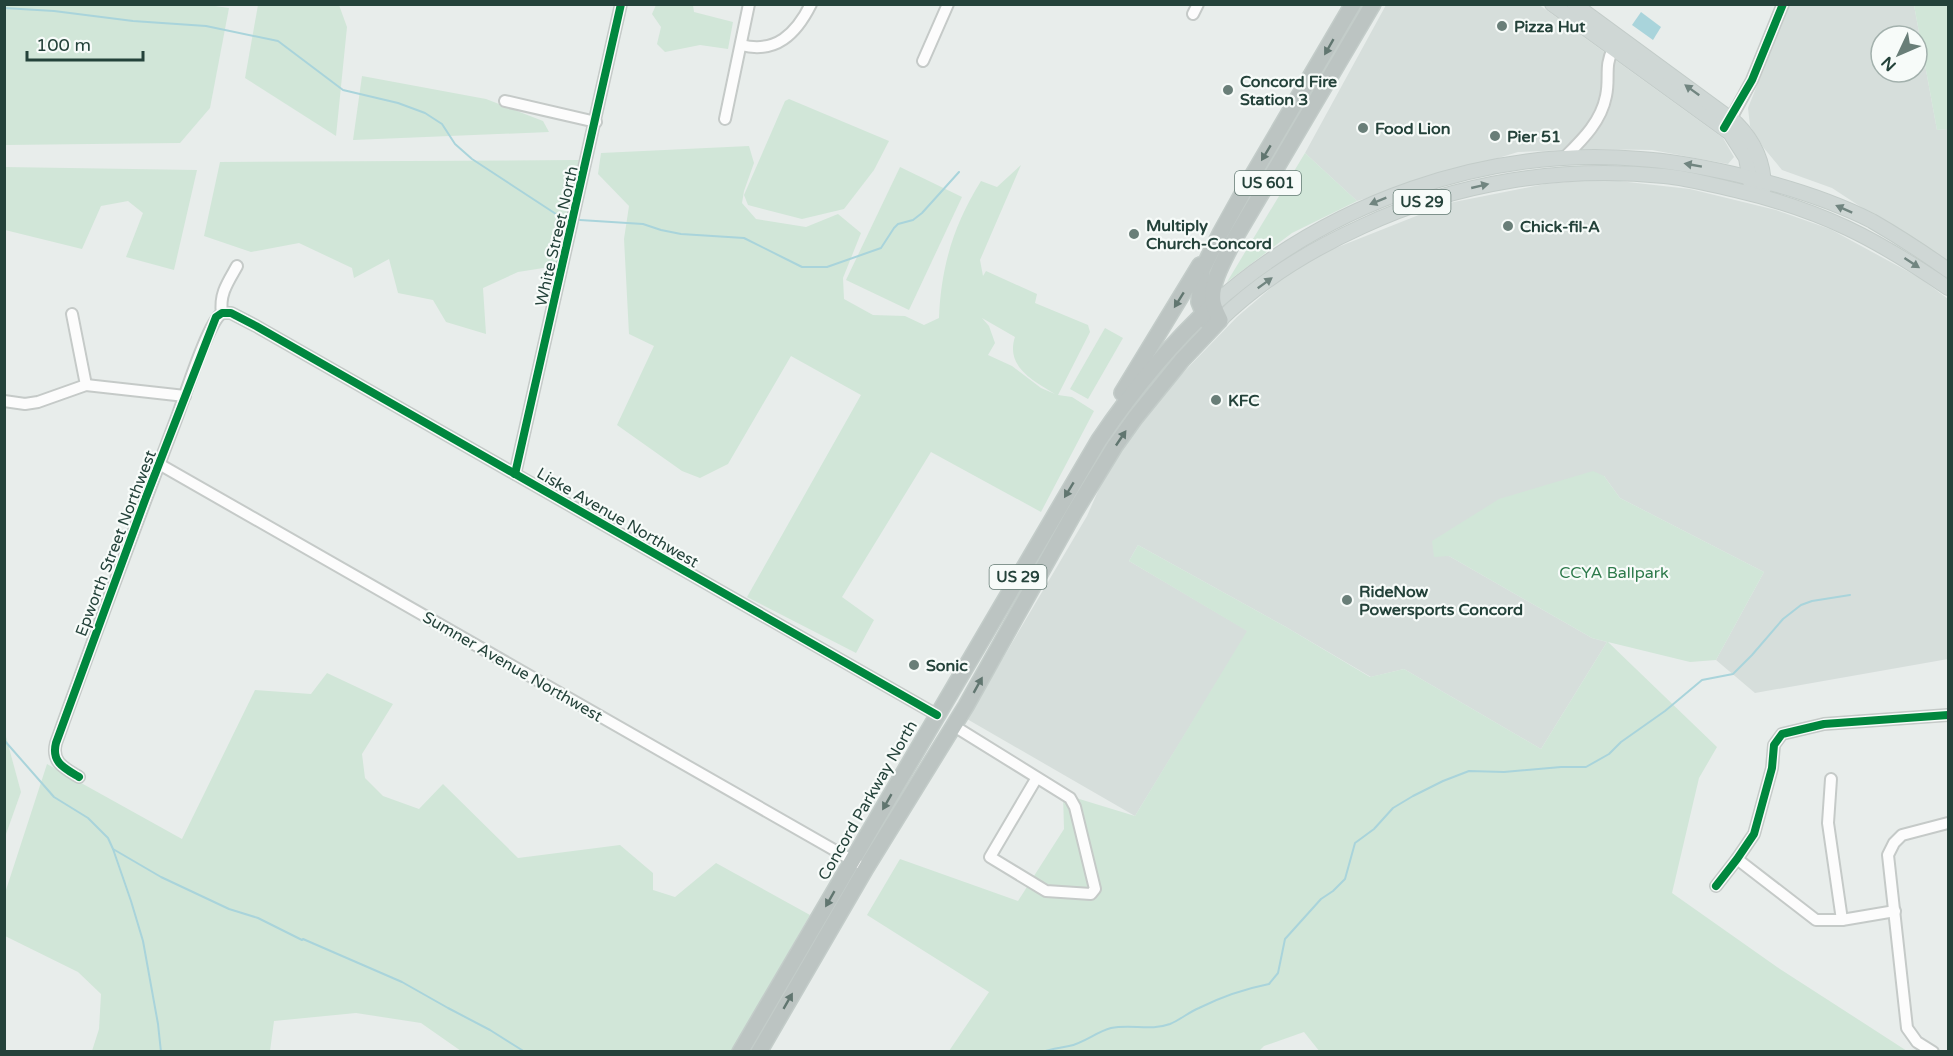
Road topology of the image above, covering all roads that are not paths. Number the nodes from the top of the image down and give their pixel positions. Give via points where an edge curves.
1 (621, 4) edge
2 (749, 4) edge
3 (811, 4) edge
4 (1353, 4) edge
5 (1373, 4) edge
6 (1552, 4) edge
7 (1563, 4) edge
8 (1574, 4) edge
9 (1783, 4) edge
10 (948, 5) edge
11 (1609, 30) junction
12 (741, 45) junction
13 (1613, 49) junction
14 (923, 62) dead end
15 (1670, 74) junction
16 (505, 101) dead end
17 (725, 119) dead end
18 (596, 122) junction
19 (1728, 124) junction
20 (1281, 128) junction
21 (1295, 136) junction
22 (1581, 140) junction
23 (1585, 157) junction
24 (1564, 158) junction
25 (1757, 179) junction
26 (1757, 195) junction
27 (1221, 232) junction
28 (237, 266) dead end
29 (1948, 268) edge
30 (1943, 284) edge
31 (1208, 310) junction
32 (222, 313) junction
33 (72, 314) dead end
34 (1216, 325) junction
35 (86, 385) junction
36 (185, 396) junction
37 (4, 400) edge
38 (1099, 440) junction
39 (159, 464) junction
40 (515, 474) junction
41 (1038, 543) junction
42 (1053, 550) junction
43 (999, 609) junction
44 (937, 715) junction
45 (1948, 715) edge
46 (954, 726) junction
47 (79, 777) dead end
48 (1036, 779) junction
49 (1831, 779) dead end
50 (911, 792) junction
51 (1948, 823) edge
52 (1737, 859) junction
53 (859, 864) junction
54 (1716, 886) dead end
55 (1895, 911) junction
56 (1842, 920) junction
57 (740, 1052) edge
58 (759, 1052) edge
59 (1933, 1052) edge

1 - 18 street, White Street North
2 - 12 street
3 - 12 street via 796,31 788,37 764,47
4 -> 20 highway, US 601
5 - 21 highway, US 601
6 - 13 main road
7 - 11 main road via 1597,30
8 - 11 main road
9 - 19 street via 1752,80
10 - 14 street
11 - 15 main road
12 - 17 street
13 - 15 main road via 1619,46 1660,74
13 - 19 main road
13 - 22 street via 1606,65 1604,105
19 -> 15 main road
16 - 18 street
18 - 40 street, White Street North
19 - 25 main road
20 - 21 highway
20 -> 27 highway, US 601
21 - 31 highway, US 601 via 1224,260
22 - 23 street
22 - 24 street
23 - 24 main road, US 29
25 -> 23 main road, US 29 via 1640,158
24 -> 31 main road, US 29 via 1449,177 1362,208 1272,259
25 - 26 main road
29 -> 25 main road, US 29 via 1871,221 1808,194
26 -> 30 main road, US 29 via 1845,227
34 -> 26 main road, US 29 via 1281,272 1334,239 1440,196 1501,182 1578,174 1664,176
27 - 31 highway via 1202,270 1199,302
27 -> 38 highway, US 601 via 1109,413
28 - 32 street, Epworth Street Northwest via 222,293
29 - 30 street
31 - 34 highway
31 - 38 highway, Concord Parkway North / US 29 via 1150,371
32 - 36 street, Epworth Street Northwest via 216,317
32 - 40 street, Liske Avenue Northwest via 239,317
33 - 35 street
42 -> 34 highway, Concord Parkway North / US 29 via 1135,417
35 - 36 street
35 - 37 street via 38,402
36 - 39 street, Epworth Street Northwest
38 -> 41 highway, Concord Parkway North / US 29
39 - 47 street, Epworth Street Northwest via 54,752 62,767
39 - 53 street, Sumner Avenue Northwest
40 - 44 street, Liske Avenue Northwest
41 - 42 highway
41 - 43 highway, Concord Parkway North / US 29
46 -> 42 highway, Concord Parkway North / US 29
43 - 44 highway, Concord Parkway North / US 29
43 - 46 highway via 955,705 950,719
44 - 50 highway via 940,725 914,775
44 -> 53 highway, Concord Parkway North / US 29
45 - 52 street via 1824,724 1782,734 1774,745 1772,768 1754,834
46 - 48 street
46 - 50 highway, Concord Parkway North / US 29
48 - 48 street via 990,857 1046,891 1091,894 1095,889 1075,807 1070,798
49 - 56 street via 1828,824
50 - 53 highway, Concord Parkway North / US 29
51 - 55 street via 1902,834 1893,843 1888,855
52 - 54 street
52 - 56 street via 1816,920
53 -> 57 highway, Concord Parkway North / US 29
58 -> 53 highway, Concord Parkway North / US 29
55 - 56 street
55 - 59 street via 1907,1028 1917,1042

